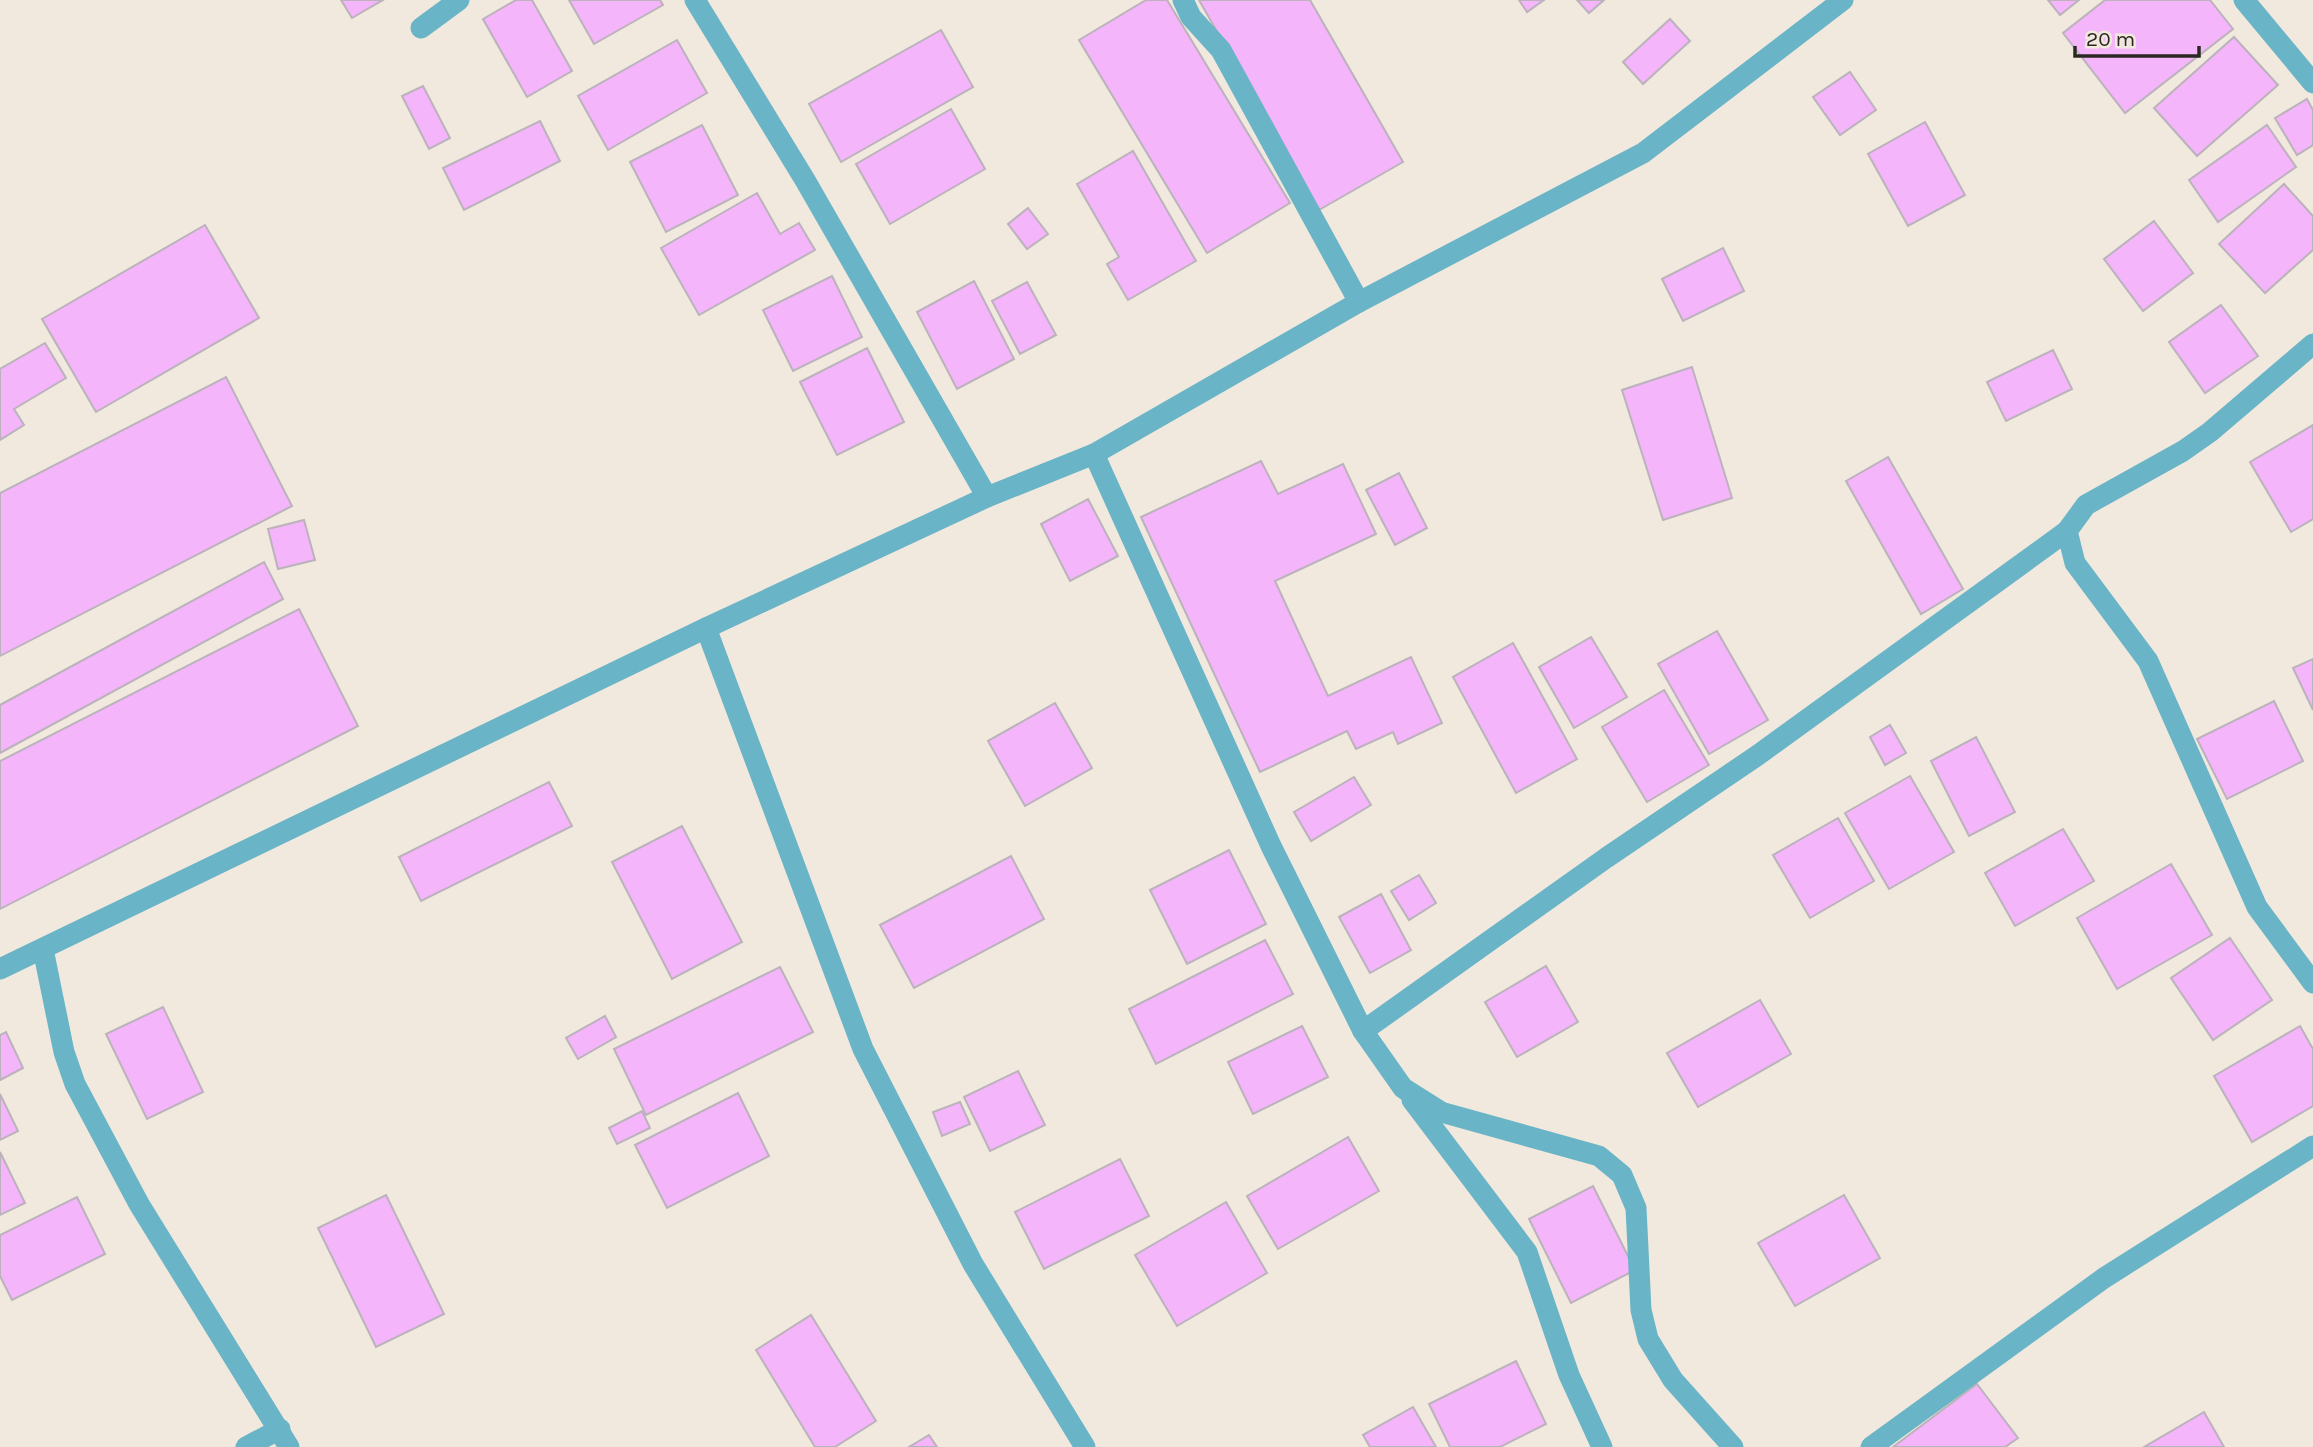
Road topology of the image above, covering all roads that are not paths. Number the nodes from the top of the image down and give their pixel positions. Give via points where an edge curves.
1 (460, 0) edge
2 (695, 0) edge
3 (1183, 0) edge
4 (2244, 0) edge
5 (1834, 3) edge
6 (421, 28) dead end
7 (2313, 83) edge
8 (1359, 302) junction
9 (2313, 344) edge
10 (1094, 454) junction
11 (986, 497) junction
12 (2067, 531) junction
13 (706, 628) junction
14 (43, 949) junction
15 (0, 969) edge
16 (2313, 983) edge
17 (1363, 1031) junction
18 (1403, 1088) junction
19 (2313, 1146) edge
20 (285, 1438) edge
21 (246, 1447) edge
22 (1085, 1447) edge
23 (1602, 1447) edge
24 (1733, 1447) edge
25 (1871, 1447) edge

1 - 6 street
2 - 11 street via 805,180
3 - 8 street via 1191,17 1221,50
4 - 7 street
5 - 8 street via 1643,153
8 - 10 street
9 - 12 street via 2210,432 2086,505
10 - 11 street
10 - 17 street via 1271,846
11 - 13 street
12 - 16 street via 2075,563 2148,661 2257,907
12 - 17 street via 1758,755
13 - 14 street
13 - 22 street via 863,1049 973,1265
14 - 15 street
14 - 20 street via 75,1084 139,1204
17 - 18 street
18 - 23 street via 1527,1252 1570,1375
18 - 24 street via 1441,1112 1599,1156 1622,1175 1636,1208 1641,1310 1648,1339 1674,1380
19 - 25 street via 2104,1278
20 - 21 street

